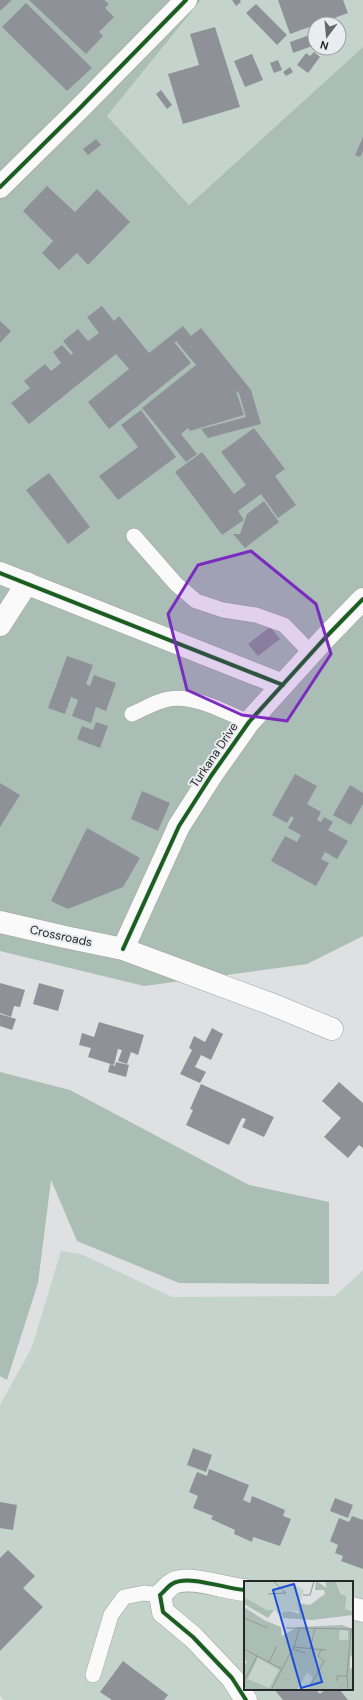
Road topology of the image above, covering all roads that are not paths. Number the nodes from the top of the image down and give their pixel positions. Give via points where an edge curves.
1 (186, 0) edge
2 (0, 187) edge
3 (134, 536) dead end
4 (0, 573) edge
5 (27, 583) junction
6 (363, 599) edge
7 (0, 625) edge
8 (311, 653) junction
9 (283, 685) junction
10 (132, 714) dead end
11 (249, 722) junction
12 (0, 922) edge
13 (123, 949) junction
14 (332, 1029) dead end
15 (244, 1590) edge
16 (160, 1595) junction
17 (353, 1608) edge
18 (363, 1611) edge
19 (93, 1675) dead end
20 (246, 1700) edge

1 - 2 street
3 - 8 lane via 176,584 196,601 224,610 256,615 284,625
4 - 5 street
5 - 7 street
5 - 9 street
6 - 8 street, Turkana Drive
8 - 9 street, Turkana Drive
9 - 11 street, Turkana Drive
10 - 11 lane via 169,698 181,698 197,701
11 - 13 street, Turkana Drive via 180,826
12 - 13 street, Crossroads
13 - 14 street, Crossroads
15 - 16 street via 194,1580 172,1584
16 - 19 lane via 144,1593 124,1597 111,1615
16 - 20 street via 163,1612 193,1637 232,1678
17 - 18 street

